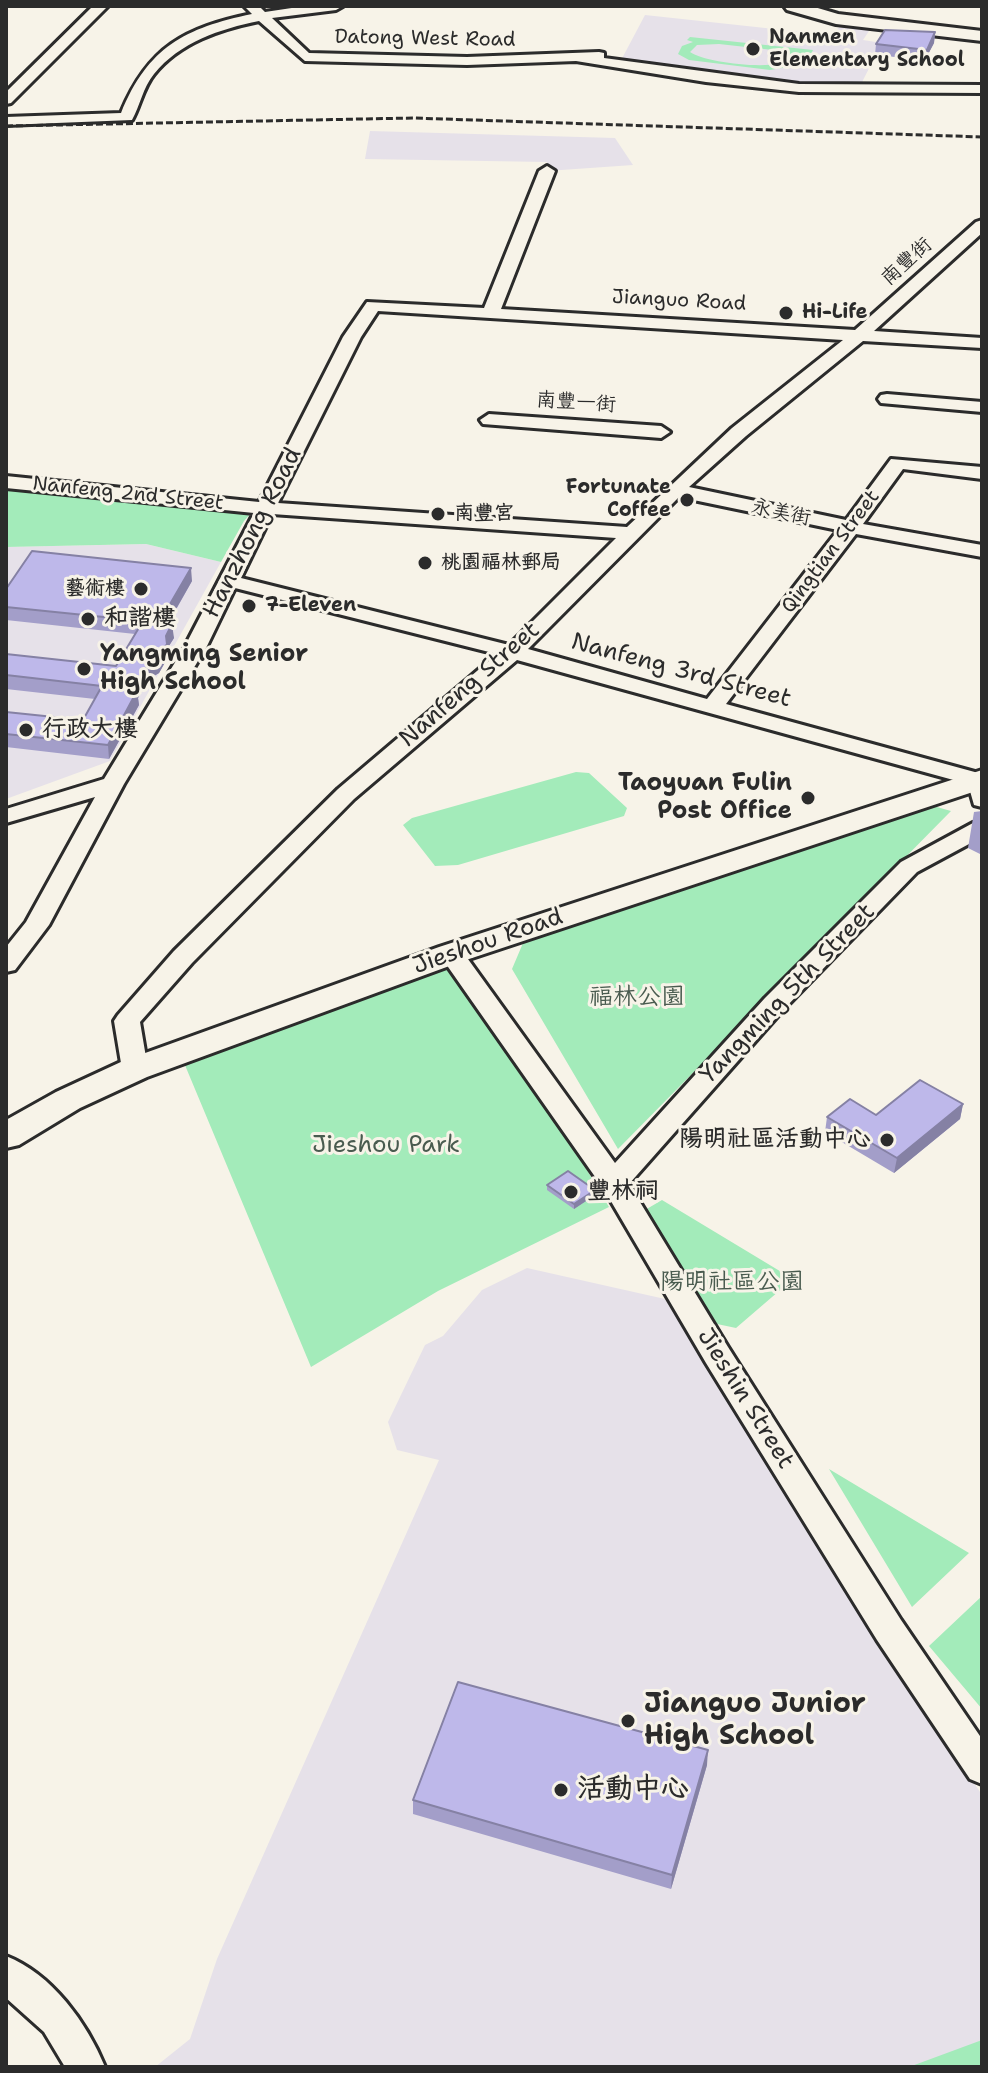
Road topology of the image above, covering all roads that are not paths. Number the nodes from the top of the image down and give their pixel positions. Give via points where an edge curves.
1 (101, 6) edge
2 (336, 6) edge
3 (793, 6) edge
4 (256, 11) edge
5 (982, 36) edge
6 (617, 51) dead end
7 (582, 59) junction
8 (982, 89) edge
9 (6, 100) edge
10 (6, 121) edge
11 (547, 171) dead end
12 (982, 225) edge
13 (373, 306) joint
14 (491, 312) junction
15 (862, 333) junction
16 (982, 343) edge
17 (887, 399) dead end
18 (982, 407) edge
19 (489, 420) dead end
20 (661, 432) dead end
21 (982, 473) edge
22 (6, 482) edge
23 (675, 490) junction
24 (264, 508) junction
25 (852, 527) junction
26 (632, 533) junction
27 (982, 551) edge
28 (230, 581) junction
29 (513, 652) junction
30 (712, 707) junction
31 (113, 784) junction
32 (981, 791) edge
33 (6, 816) edge
34 (982, 828) edge
35 (451, 954) junction
36 (6, 964) edge
37 (135, 1069) junction
38 (6, 1136) edge
39 (615, 1184) junction
40 (982, 1768) edge
41 (6, 1974) edge
42 (86, 2067) edge

1 - 9 street
2 - 4 street
3 - 5 main road via 836,19
4 - 7 street, Datong West Road via 305,57
4 - 10 street via 184,42 148,73 127,117
6 - 7 street, Datong West Road
7 - 8 street via 831,90
11 - 14 street
12 - 15 street, 南豐街
13 - 14 street, Jianguo Road
13 - 24 street, Hanzhong Road
14 - 15 street, Jianguo Road
15 - 16 street, Jianguo Road
15 - 23 street, Nanfeng Street
17 - 18 street
19 - 20 street, 南豐一街
21 - 25 street, Qingtian Street via 898,463
22 - 24 street, Nanfeng 2nd Street
23 - 25 street, 永美街
23 - 26 street, Nanfeng Street
24 - 26 street, Nanfeng 2nd Street
24 - 28 street, Hanzhong Road
25 - 27 street, 永美街
25 - 30 street, Qingtian Street
26 - 29 street, Nanfeng Street
28 - 29 street, Nanfeng 3rd Street
28 - 31 street, Hanzhong Road
29 - 30 street, Nanfeng 3rd Street
29 - 37 street, Nanfeng Street via 346,794 183,957 127,1021
30 - 32 street, Nanfeng 3rd Street
31 - 33 street
31 - 36 street, Hanzhong Road via 37,925
32 - 34 street via 974,815
32 - 35 main road, Jieshou Road
34 - 39 street, Yangming 5th Street via 909,867 774,1004
35 - 37 main road, Jieshou Road
35 - 39 street, Jieshin Street
37 - 38 main road, Jieshou Road
39 - 40 street, Jieshin Street via 864,1590
41 - 42 street via 58,2019

